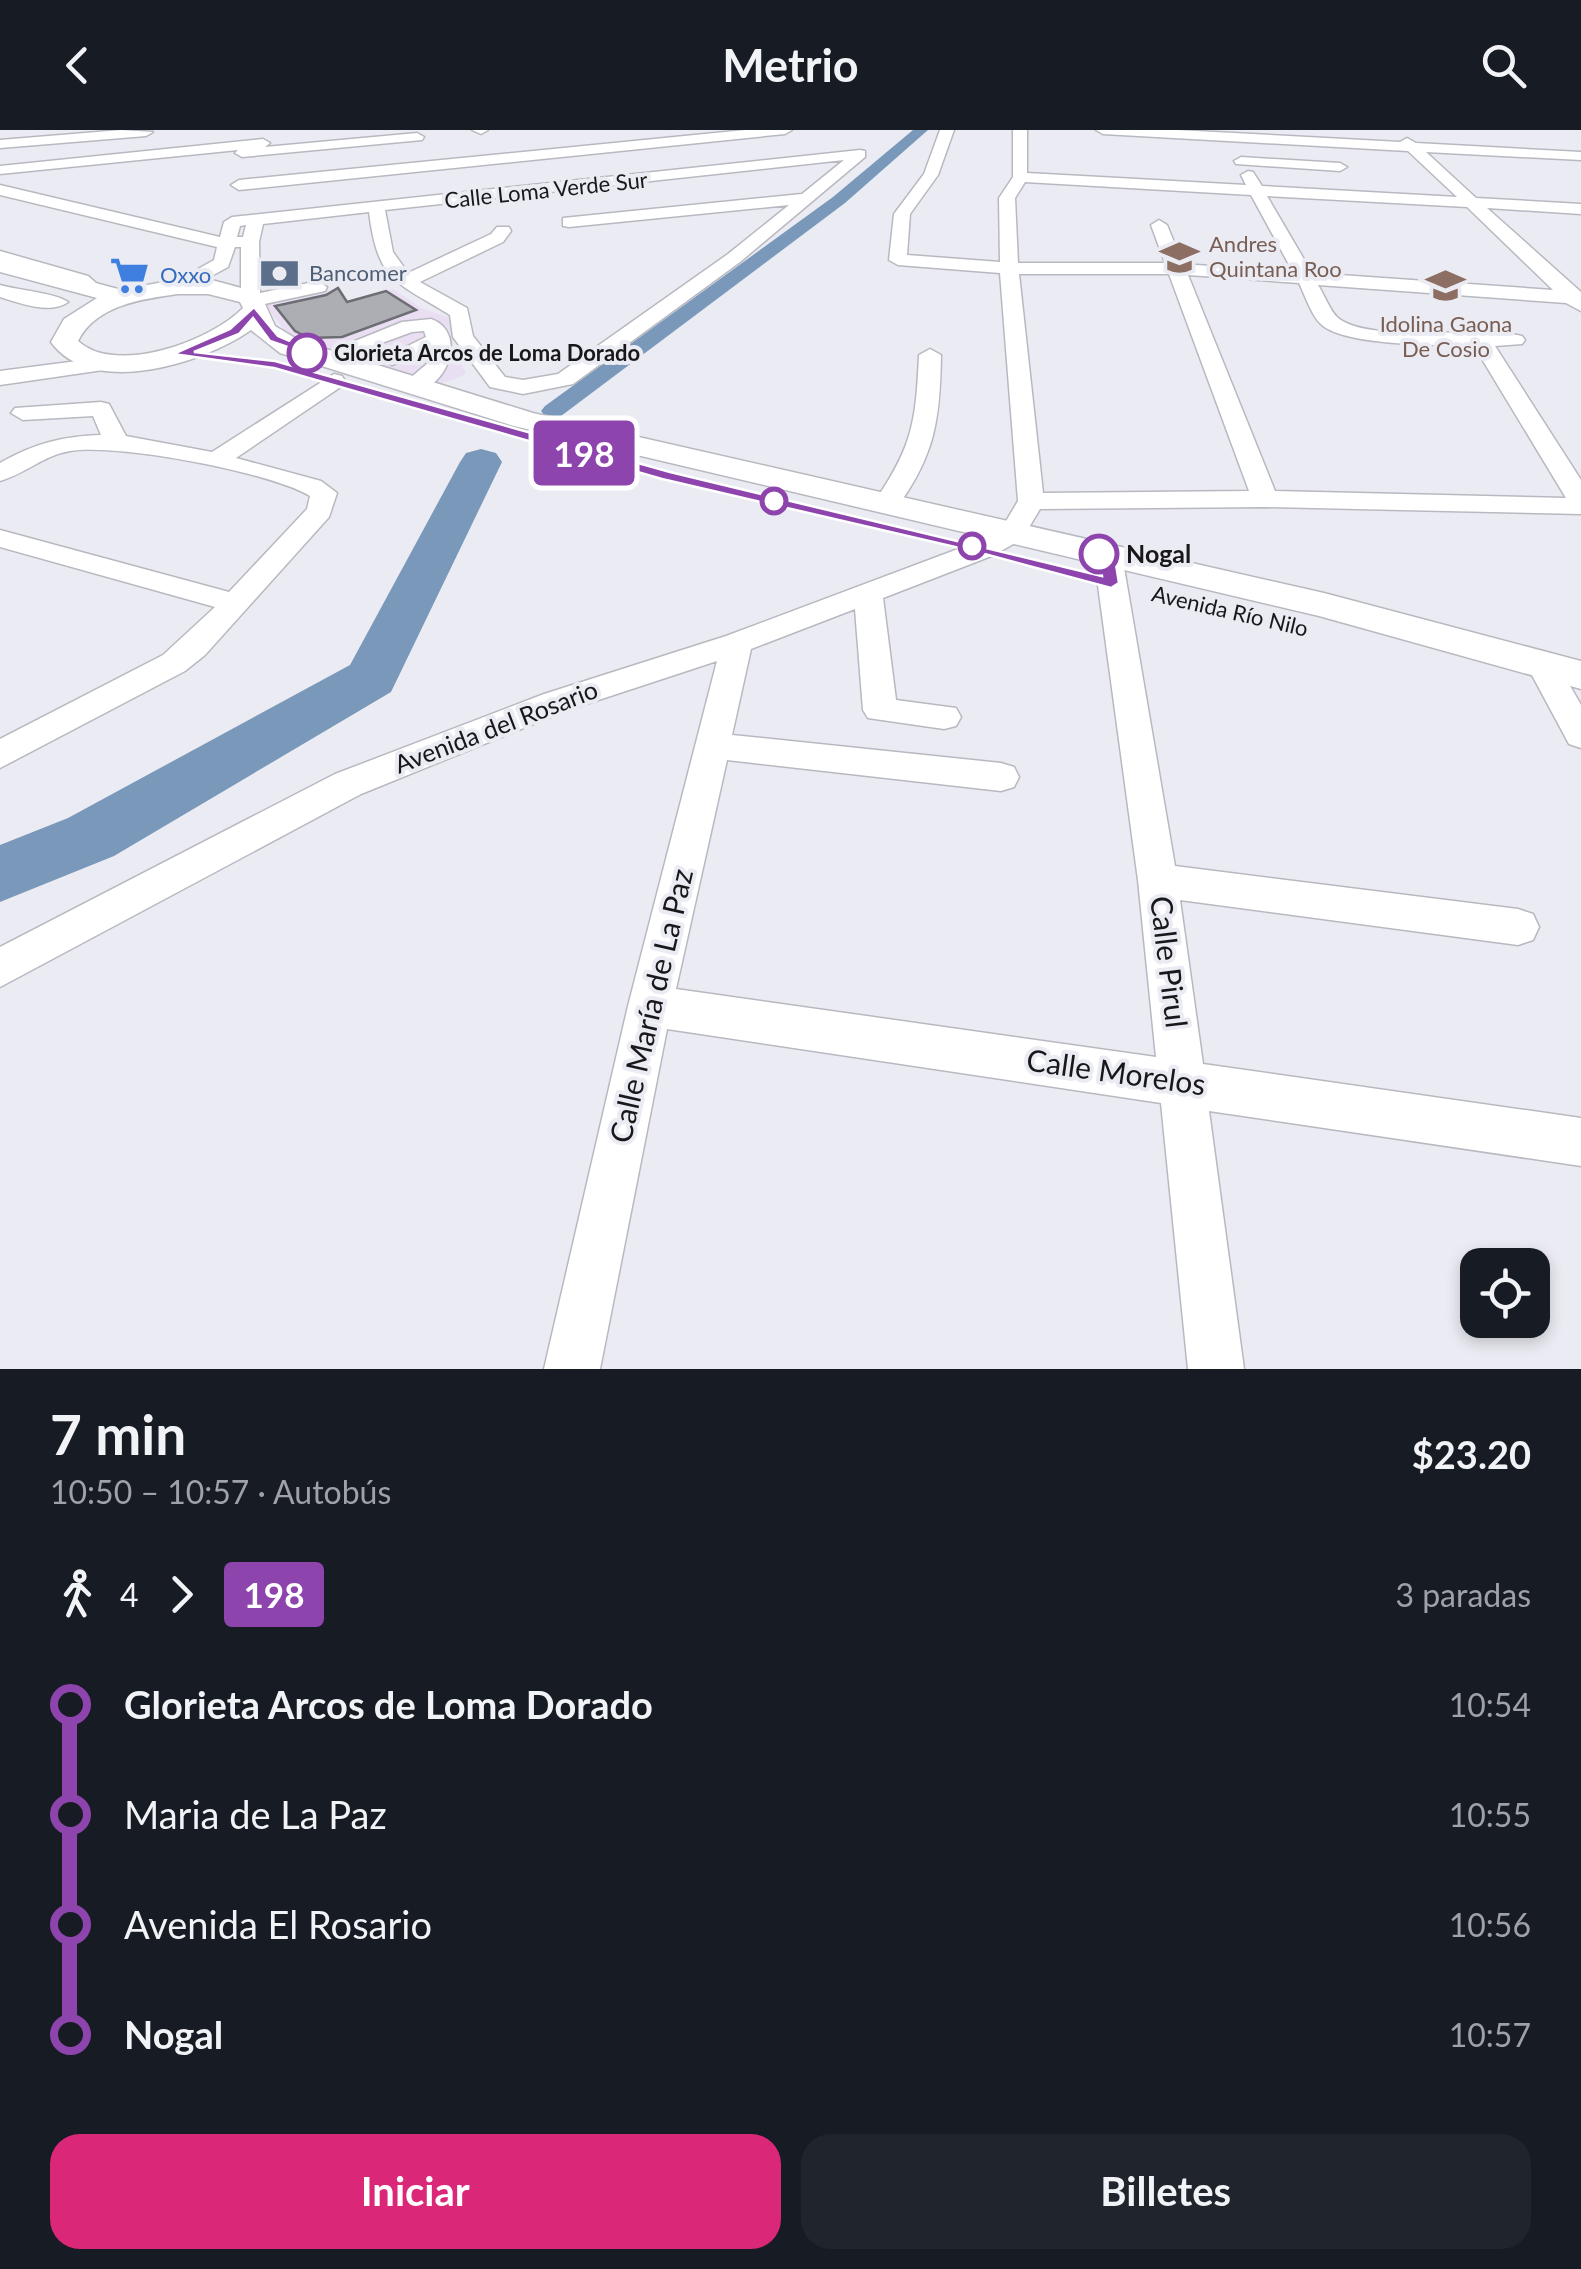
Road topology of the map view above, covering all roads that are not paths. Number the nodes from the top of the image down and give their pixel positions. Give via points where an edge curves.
1 (167, 130) edge
2 (784, 130) edge
3 (947, 130) edge
4 (1020, 130) edge
5 (1103, 130) edge
6 (1394, 130) edge
7 (1516, 130) edge
8 (1225, 133) edge
9 (417, 137) dead end
10 (263, 141) edge
11 (245, 142) edge
12 (844, 142) dead end
13 (0, 144) edge
14 (1411, 146) junction
15 (1545, 154) junction
16 (1581, 156) edge
17 (854, 159) junction
18 (1240, 162) junction
19 (1340, 167) dead end
20 (0, 170) edge
21 (1569, 173) dead end
22 (1020, 178) junction
23 (260, 183) junction
24 (238, 186) junction
25 (0, 190) edge
26 (1256, 190) junction
27 (806, 198) junction
28 (1472, 202) junction
29 (376, 207) junction
30 (1581, 208) edge
31 (256, 220) junction
32 (232, 222) junction
33 (569, 222) dead end
34 (1159, 225) dead end
35 (503, 230) dead end
36 (250, 242) junction
37 (228, 244) junction
38 (463, 254) junction
39 (0, 256) edge
40 (0, 265) edge
41 (389, 265) junction
42 (1009, 268) junction
43 (1177, 269) junction
44 (1303, 276) junction
45 (0, 282) edge
46 (404, 282) junction
47 (182, 286) junction
48 (318, 287) dead end
49 (0, 291) edge
50 (1579, 300) edge
51 (58, 302) junction
52 (91, 302) junction
53 (252, 303) junction
54 (1480, 339) junction
55 (437, 340) junction
56 (1515, 340) dead end
57 (48, 346) junction
58 (178, 354) junction
59 (930, 355) dead end
60 (392, 359) dead end
61 (116, 362) junction
62 (329, 370) junction
63 (412, 385) junction
64 (8, 386) edge
65 (116, 441) junction
66 (42, 450) junction
67 (215, 461) junction
68 (0, 473) edge
69 (1265, 499) junction
70 (1031, 500) junction
71 (1581, 503) edge
72 (886, 504) junction
73 (0, 538) edge
74 (998, 541) junction
75 (1110, 569) junction
76 (868, 594) junction
77 (236, 604) junction
78 (736, 643) junction
79 (1577, 705) edge
80 (944, 717) dead end
81 (0, 724) edge
82 (33, 736) junction
83 (713, 746) junction
84 (0, 755) edge
85 (1001, 777) dead end
86 (1158, 880) junction
87 (1518, 927) dead end
88 (0, 968) edge
89 (650, 1006) junction
90 (1184, 1083) junction
91 (1581, 1142) edge
92 (572, 1369) edge
93 (1216, 1369) edge

1 - 13 street
2 - 23 street
3 - 42 street via 931,175 902,214 898,260
4 - 22 street
5 - 8 street
6 - 14 street
7 - 15 street
8 - 14 street
8 - 18 street
9 - 10 street
10 - 11 street
10 - 23 street
11 - 20 street via 131,164
11 - 24 street
12 - 17 street
14 - 15 street
14 - 28 street
15 - 16 street
15 - 21 street
17 - 27 street
17 - 29 street, Calle Loma Verde Sur
18 - 19 street
18 - 26 street
22 - 26 street
22 - 42 street via 1006,198
23 - 24 street
23 - 31 street
24 - 32 street
25 - 37 street via 107,209
26 - 28 street
26 - 44 street
27 - 33 street
27 - 46 street via 574,374 523,387 492,378 463,337 460,312
28 - 30 street
28 - 50 street
29 - 31 street, Calle Loma Verde Sur
29 - 41 street
31 - 32 street, Calle Loma Verde Sur
31 - 36 street
32 - 37 street
34 - 43 street
35 - 38 street, Calle Loma Verde Sur
36 - 37 street
36 - 53 street
37 - 47 street via 222,263
38 - 41 street, Calle Loma Verde Sur
38 - 46 street, Calle Loma Verde Sur
39 - 52 street via 81,280
40 - 52 main road
41 - 46 street
42 - 43 street
42 - 70 street
43 - 44 street
43 - 69 street
44 - 50 street
44 - 54 street via 1340,329
45 - 51 main road
47 - 52 main road
47 - 53 main road via 232,288
48 - 53 street
49 - 51 street
51 - 52 main road
52 - 57 main road
53 - 58 main road via 234,332
53 - 62 main road, Avenida Río Nilo via 274,339
54 - 56 street
54 - 71 street
55 - 60 street
55 - 62 street via 431,325 418,324
55 - 63 street via 442,363
57 - 61 main road
57 - 64 street
58 - 61 main road
58 - 62 main road, Avenida Río Nilo
59 - 72 street via 927,432
61 - 64 street
62 - 63 main road, Avenida Río Nilo
62 - 67 street
62 - 74 main road, Avenida Río Nilo via 667,476
63 - 72 main road, Avenida Río Nilo via 525,420
64 - 65 street via 101,409
64 - 66 street
65 - 66 street
65 - 67 street
66 - 68 street
67 - 77 street via 324,493 320,511
69 - 70 street
69 - 71 street
70 - 74 street
72 - 74 main road, Avenida Río Nilo
73 - 77 street
74 - 75 main road, Avenida Río Nilo
74 - 76 street, Avenida del Rosario
75 - 79 main road, Avenida Río Nilo
75 - 79 main road, Avenida Río Nilo via 1324,606 1542,664
75 - 86 street, Calle Pirul
76 - 78 street, Avenida del Rosario
76 - 80 street via 880,710
77 - 82 street via 174,663
78 - 83 street, Calle María de La Paz
78 - 88 street, Avenida del Rosario via 556,702 348,784
81 - 82 street
82 - 84 street
83 - 85 street
83 - 89 street, Calle María de La Paz
86 - 87 street
86 - 90 street, Calle Pirul
89 - 90 street, Calle Morelos
89 - 92 street, Calle María de La Paz
90 - 91 street, Calle Morelos
90 - 93 street, Calle Pirul

